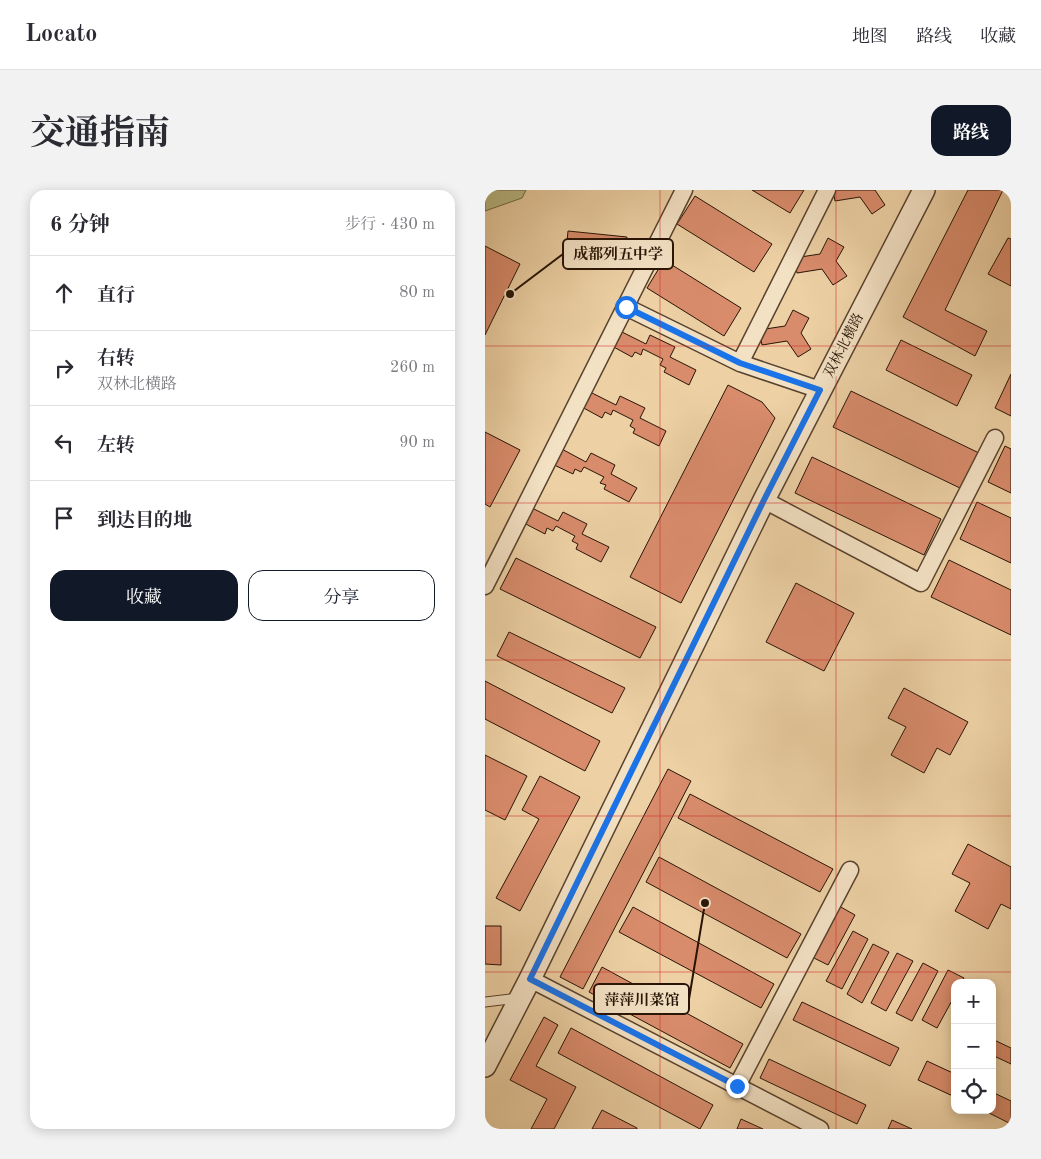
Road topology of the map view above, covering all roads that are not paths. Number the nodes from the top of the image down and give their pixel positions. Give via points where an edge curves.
1 (685, 190) edge
2 (827, 190) edge
3 (924, 190) edge
4 (626, 307) junction
5 (740, 363) junction
6 (820, 390) junction
7 (995, 438) dead end
8 (764, 500) junction
9 (485, 586) edge
10 (850, 870) dead end
11 (526, 989) junction
12 (485, 1002) edge
13 (485, 1066) edge
14 (737, 1086) junction
15 (820, 1129) edge

1 - 4 street
2 - 5 street
3 - 6 street, 双林北横路
4 - 5 street
4 - 9 street
5 - 6 street
6 - 8 street, 双林北横路
7 - 8 street via 921,583
8 - 11 street, 双林北横路
10 - 14 street
11 - 12 lane
11 - 13 street, 双林北横路
11 - 14 street
14 - 15 street

